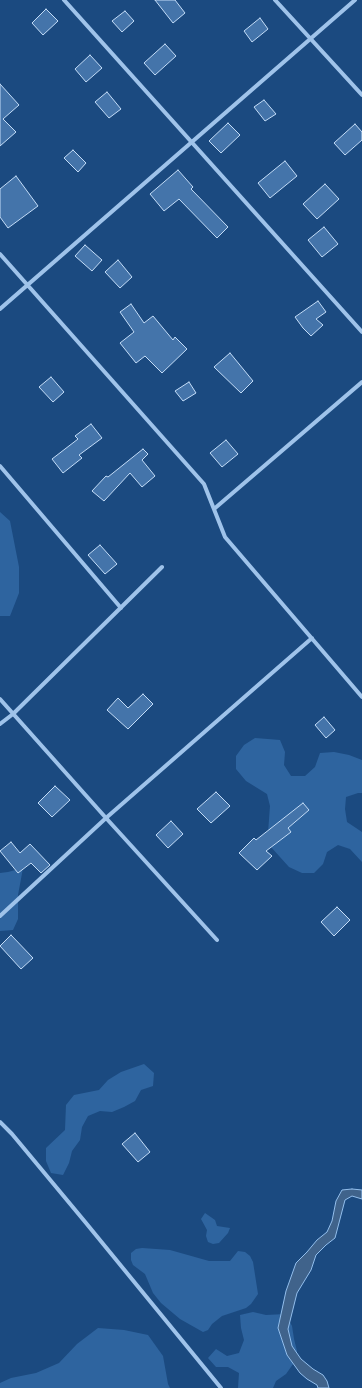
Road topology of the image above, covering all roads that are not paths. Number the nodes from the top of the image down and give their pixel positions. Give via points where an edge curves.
1 (64, 0) edge
2 (275, 0) edge
3 (355, 0) edge
4 (310, 39) junction
5 (362, 95) edge
6 (192, 142) junction
7 (0, 254) edge
8 (28, 285) junction
9 (0, 309) edge
10 (362, 332) edge
11 (362, 382) edge
12 (0, 466) edge
13 (214, 509) junction
14 (162, 567) dead end
15 (121, 608) junction
16 (312, 638) junction
17 (362, 697) edge
18 (0, 699) edge
19 (13, 714) junction
20 (0, 724) edge
21 (106, 818) junction
22 (0, 916) edge
23 (217, 940) dead end
24 (0, 1122) edge
25 (221, 1388) edge

1 - 6 street
2 - 4 street
3 - 4 street
4 - 5 street
4 - 6 street
6 - 8 street
6 - 10 street
7 - 8 street
8 - 9 street
8 - 13 street via 204,484
11 - 13 street
12 - 15 street
13 - 16 street via 225,537
14 - 15 street
15 - 19 street
16 - 17 street
16 - 21 street
18 - 19 street
19 - 20 street
19 - 21 street
21 - 22 street
21 - 23 street
24 - 25 street

